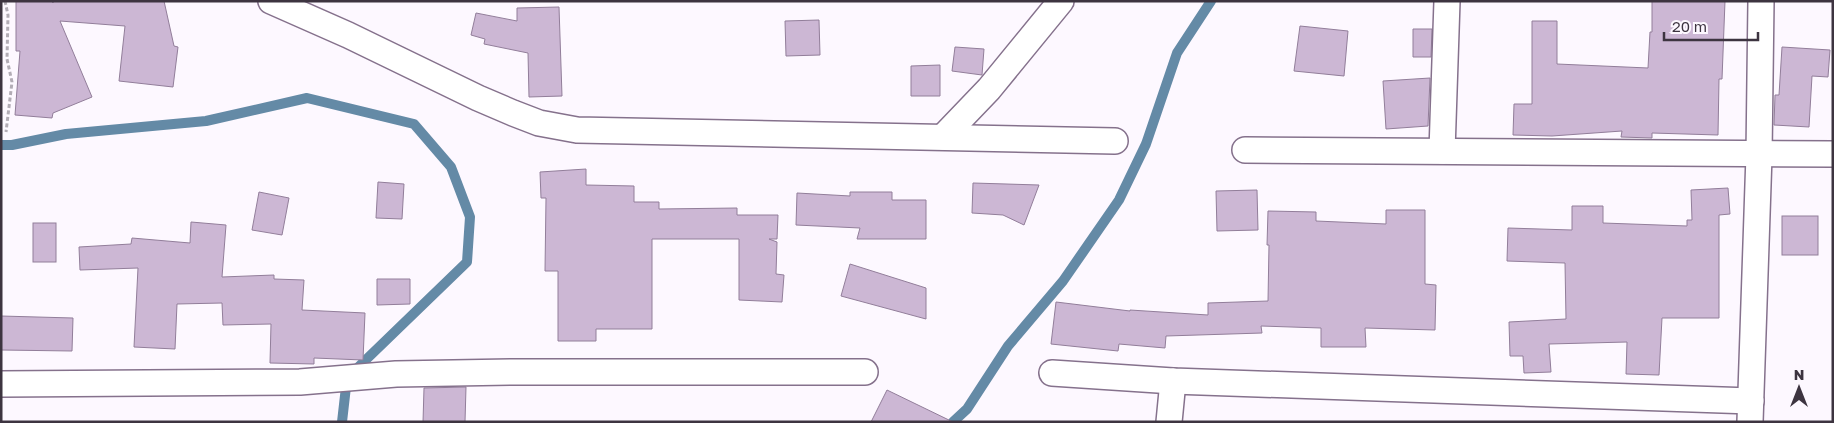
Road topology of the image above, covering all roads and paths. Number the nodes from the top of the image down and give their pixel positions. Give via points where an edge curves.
1 (5, 1) edge
2 (271, 1) edge
3 (1061, 1) edge
4 (1447, 1) edge
5 (1761, 1) edge
6 (6, 132) dead end
7 (943, 137) junction
8 (1115, 141) dead end
9 (1245, 150) dead end
10 (1442, 151) junction
11 (1833, 154) edge
12 (1759, 155) junction
13 (865, 372) dead end
14 (1052, 373) dead end
15 (1172, 381) junction
16 (1, 384) edge
17 (1750, 411) edge
18 (1169, 422) edge

1 - 6 path via 8,15 7,59 12,82
2 - 7 street via 478,98 539,123 577,130
3 - 7 street
4 - 10 street
5 - 12 street
7 - 8 street
9 - 10 street
10 - 12 street
11 - 12 street
12 - 17 street
13 - 16 street via 493,372 396,374 300,382
14 - 15 street
15 - 17 street
15 - 18 street

